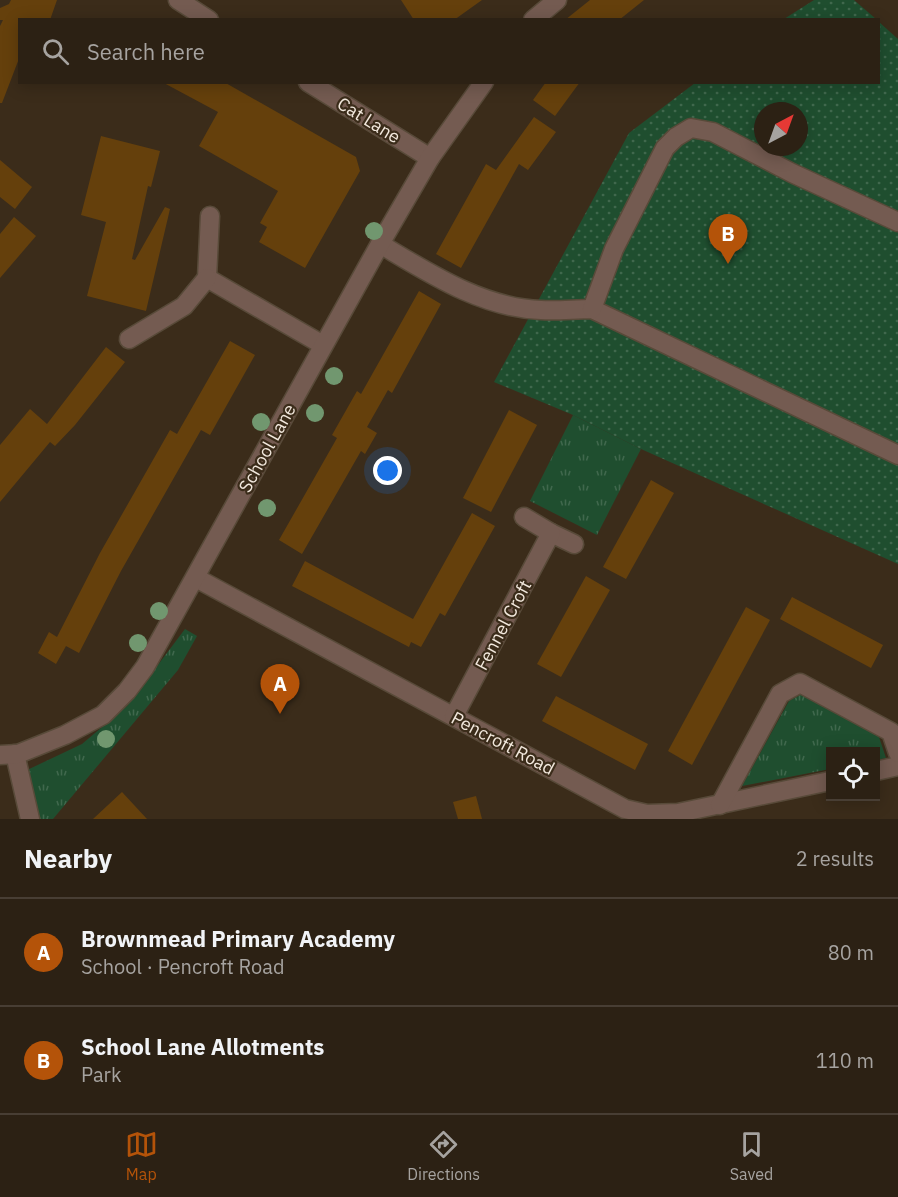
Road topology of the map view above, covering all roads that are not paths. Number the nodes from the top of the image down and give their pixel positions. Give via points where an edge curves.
1 (178, 0) edge
2 (557, 0) edge
3 (206, 18) edge
4 (535, 18) edge
5 (311, 84) edge
6 (483, 84) edge
7 (430, 158) junction
8 (210, 216) dead end
9 (898, 222) edge
10 (380, 244) junction
11 (207, 278) junction
12 (592, 309) junction
13 (129, 339) dead end
14 (323, 345) junction
15 (898, 455) edge
16 (524, 517) dead end
17 (551, 533) junction
18 (574, 544) dead end
19 (196, 578) junction
20 (454, 716) junction
21 (898, 753) edge
22 (7, 755) edge
23 (898, 766) edge
24 (880, 770) edge
25 (826, 782) edge
26 (720, 806) junction
27 (633, 815) edge
28 (30, 819) edge

1 - 3 street
2 - 4 street
5 - 7 street, Cat Lane
6 - 7 street, School Lane
7 - 10 street, School Lane
8 - 11 street
9 - 12 street via 713,132 691,128 665,148 614,249
10 - 12 street via 434,276 489,301 539,310
10 - 14 street, School Lane
11 - 13 street via 184,306
11 - 14 street
12 - 15 street
14 - 19 street, School Lane
16 - 17 street
17 - 18 street
17 - 20 street, Fennel Croft
19 - 20 street, Pencroft Road
19 - 22 street, School Lane via 145,667 102,715 65,735
20 - 27 street, Pencroft Road
21 - 26 street via 891,732 800,683 780,694
22 - 28 street
23 - 24 street
25 - 26 street, Pencroft Road
26 - 27 street, Pencroft Road

